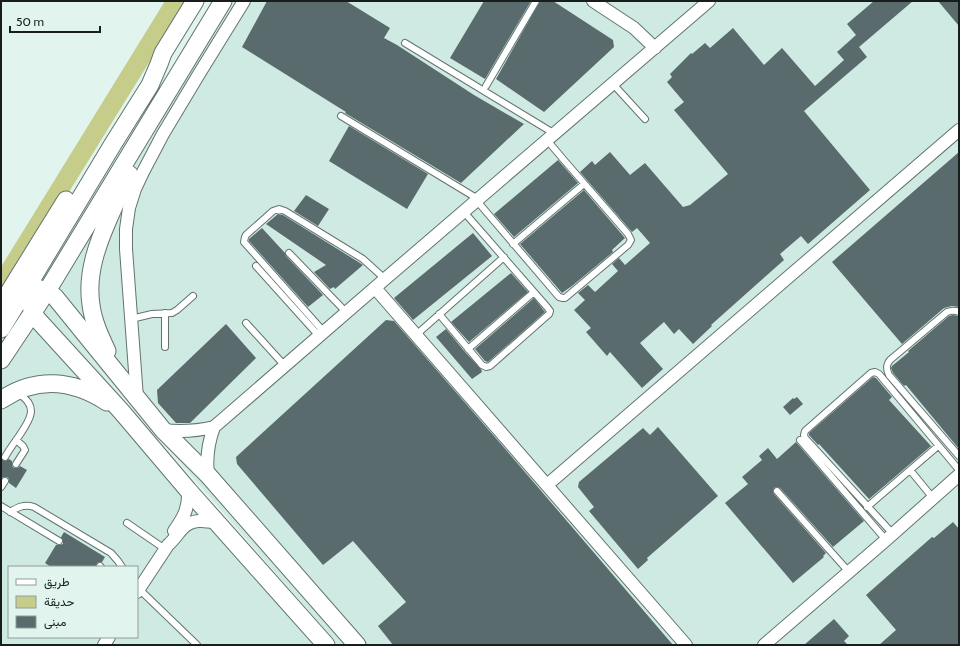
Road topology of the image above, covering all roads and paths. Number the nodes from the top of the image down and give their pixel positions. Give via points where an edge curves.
1 (195, 1) edge
2 (223, 1) edge
3 (244, 1) edge
4 (536, 1) edge
5 (593, 1) edge
6 (710, 1) edge
7 (405, 43) dead end
8 (655, 48) junction
9 (163, 53) junction
10 (183, 65) junction
11 (613, 84) junction
12 (486, 86) dead end
13 (340, 116) dead end
14 (645, 119) dead end
15 (959, 130) edge
16 (551, 137) junction
17 (584, 184) junction
18 (477, 200) junction
19 (464, 212) junction
20 (513, 244) junction
21 (288, 253) dead end
22 (504, 257) junction
23 (256, 266) dead end
24 (385, 279) junction
25 (28, 288) junction
26 (375, 288) junction
27 (47, 291) junction
28 (534, 292) junction
29 (193, 296) dead end
30 (1, 305) edge
31 (33, 312) junction
32 (346, 312) junction
33 (959, 312) edge
34 (165, 313) junction
35 (439, 314) junction
36 (131, 319) junction
37 (246, 323) dead end
38 (1, 329) edge
39 (322, 334) junction
40 (416, 334) junction
41 (165, 348) dead end
42 (468, 349) junction
43 (1, 360) edge
44 (284, 366) junction
45 (125, 383) junction
46 (7, 396) edge
47 (137, 399) junction
48 (120, 411) junction
49 (214, 427) junction
50 (162, 430) junction
51 (16, 440) junction
52 (800, 440) dead end
53 (938, 446) junction
54 (959, 456) edge
55 (5, 457) dead end
56 (16, 464) dead end
57 (910, 470) junction
58 (959, 470) edge
59 (208, 475) junction
60 (959, 475) edge
61 (5, 481) dead end
62 (547, 485) junction
63 (1, 487) edge
64 (188, 490) junction
65 (777, 491) dead end
66 (933, 498) junction
67 (1, 506) edge
68 (867, 507) junction
69 (10, 512) junction
70 (127, 522) dead end
71 (218, 523) junction
72 (889, 537) junction
73 (59, 541) dead end
74 (166, 547) junction
75 (120, 566) edge
76 (849, 572) junction
77 (139, 585) edge
78 (197, 645) edge
79 (326, 645) edge
80 (357, 645) edge
81 (686, 645) edge
82 (764, 645) edge

1 - 9 street
2 - 10 street
3 - 36 street via 162,134 135,189 126,229
4 - 12 lane
5 - 8 street via 634,28
6 - 8 street
7 - 16 lane
8 - 11 street
9 - 25 street via 150,85
9 - 30 street via 148,69
10 - 27 street
10 - 45 street via 172,94 124,182 96,250 92,268 89,286 97,330
11 - 14 lane
11 - 16 street
13 - 18 lane
15 - 62 street
16 - 17 lane via 563,160
16 - 18 street
17 - 20 lane
17 - 20 lane via 628,234 631,240 628,245 563,298 559,297
18 - 19 street
18 - 20 lane
19 - 22 lane
19 - 24 street
21 - 32 lane
22 - 28 lane
22 - 35 lane
23 - 39 lane
24 - 26 street
24 - 39 lane via 363,259 285,211 273,211 246,235 244,242
25 - 27 street
25 - 31 street
25 - 38 street
26 - 32 street
26 - 40 street
27 - 31 street
27 - 45 street via 55,297
28 - 42 lane
28 - 42 lane via 548,306 549,314 490,366 484,367
29 - 34 lane via 175,312
31 - 43 street
31 - 48 street
32 - 39 street
33 - 54 lane via 948,312 890,360 886,367 889,375
34 - 36 lane
34 - 41 lane
35 - 40 lane
35 - 42 lane
36 - 47 street
37 - 44 lane
39 - 44 street
40 - 62 street
44 - 49 street
45 - 47 street
46 - 48 street via 22,388 39,384 59,384 95,394
46 - 51 lane via 23,397 31,411 29,420
47 - 50 street
48 - 64 street
49 - 50 street via 189,431
49 - 59 street via 208,450
50 - 59 street
51 - 55 lane
51 - 56 lane via 25,450
52 - 72 lane
53 - 57 lane
53 - 58 lane
53 - 68 lane via 880,374 871,372 804,434
57 - 66 lane
57 - 68 lane
59 - 80 street
60 - 66 street
61 - 63 lane
62 - 81 street
64 - 71 street
64 - 74 street via 186,510
65 - 76 lane
66 - 72 street
67 - 69 lane
68 - 72 lane
69 - 73 lane
69 - 75 lane via 26,505 34,507 111,553
70 - 74 lane
71 - 74 street via 200,521 189,524
71 - 79 street
72 - 76 street
74 - 77 street
76 - 82 street
77 - 78 lane

